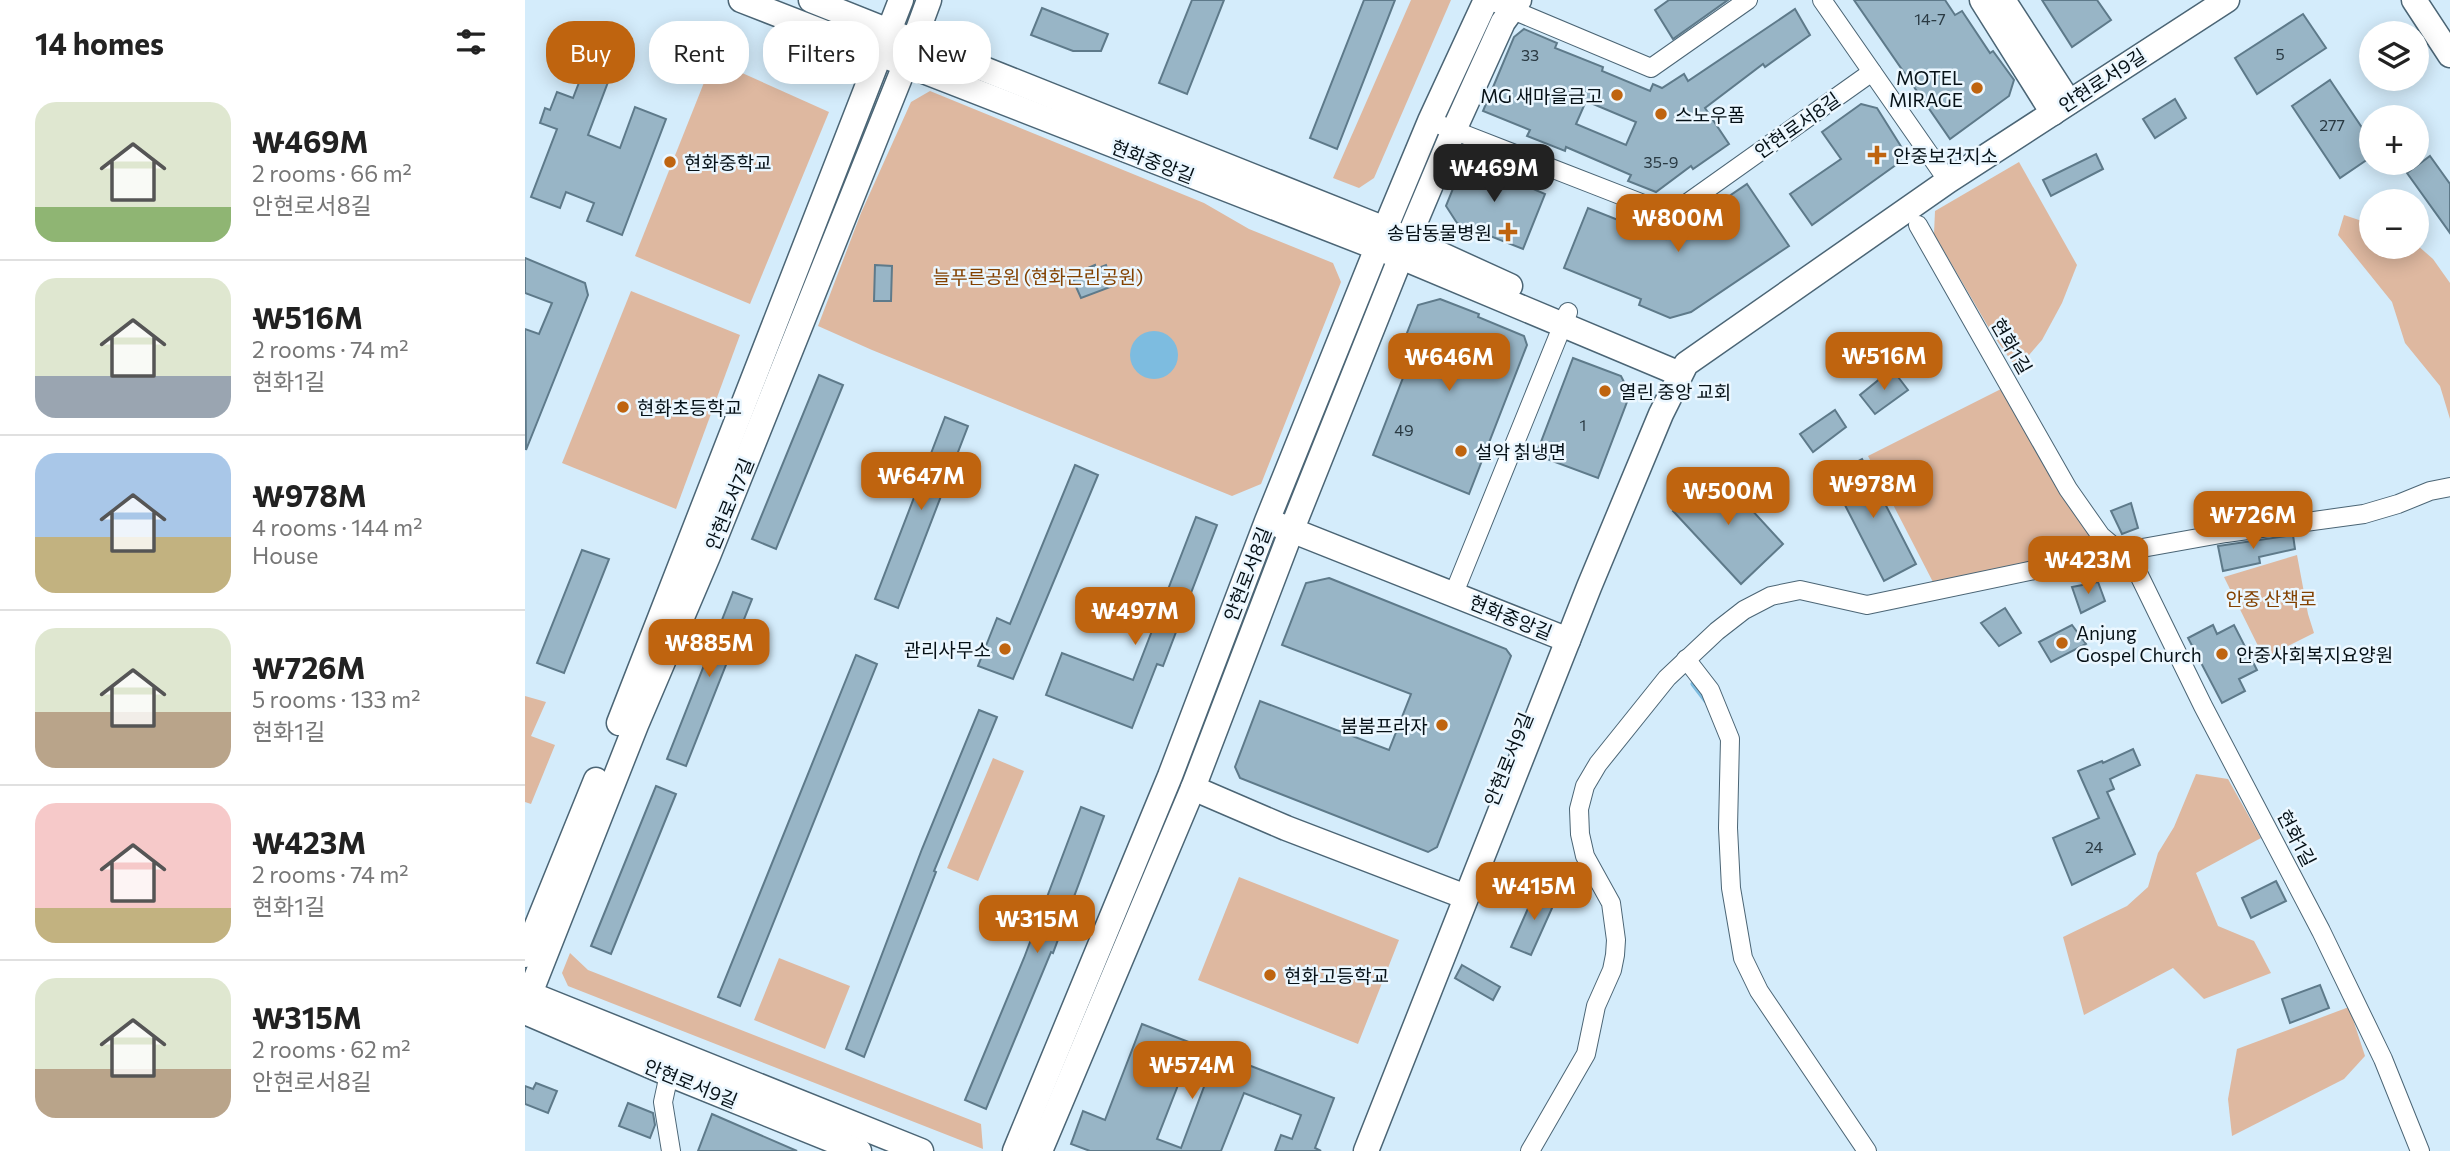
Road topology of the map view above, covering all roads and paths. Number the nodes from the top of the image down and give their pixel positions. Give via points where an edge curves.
1 (741, 0) edge
2 (811, 0) edge
3 (901, 0) edge
4 (929, 0) edge
5 (1748, 0) edge
6 (1822, 0) edge
7 (1982, 0) edge
8 (2003, 0) edge
9 (2204, 0) edge
10 (2227, 0) edge
11 (2414, 0) edge
12 (1501, 2) edge
13 (793, 21) edge
14 (921, 21) edge
15 (889, 30) junction
16 (893, 31) edge
17 (879, 53) edge
18 (2450, 55) edge
19 (991, 72) edge
20 (1872, 72) junction
21 (867, 84) edge
22 (897, 84) edge
23 (957, 84) edge
24 (2059, 103) junction
25 (1430, 121) junction
26 (1454, 130) junction
27 (1946, 177) junction
28 (1918, 225) dead end
29 (1381, 238) junction
30 (1405, 248) junction
31 (1566, 319) junction
32 (1679, 366) junction
33 (2450, 487) edge
34 (1267, 521) junction
35 (1292, 529) junction
36 (2120, 552) junction
37 (1454, 593) junction
38 (1563, 638) junction
39 (1686, 659) junction
40 (1193, 789) junction
41 (1460, 895) junction
42 (525, 955) edge
43 (526, 1001) edge
44 (671, 1064) junction
45 (671, 1151) edge
46 (859, 1151) edge
47 (921, 1151) edge
48 (1015, 1151) edge
49 (1040, 1151) edge
50 (1349, 1151) edge
51 (1366, 1151) edge
52 (1530, 1151) edge
53 (1867, 1151) edge
54 (2420, 1151) edge

1 - 13 street, 현화중앙길
2 - 15 street
3 - 15 street, 안현로서7길
4 - 14 street, 안현로서7길
5 - 12 street via 1651,68
6 - 20 street
7 - 24 street, 안현로서9길
8 - 24 street
9 - 24 street
10 - 24 street, 안현로서9길
11 - 18 street
12 - 25 street, 안현로서8길
12 - 26 street, 안현로서8길 via 1503,22
15 - 16 street
15 - 17 street, 안현로서7길
19 - 29 street
20 - 26 street, 안현로서8길 via 1679,209 1664,212
20 - 27 street
21 - 42 street, 안현로서7길
22 - 43 street, 안현로서7길
23 - 29 street, 현화중앙길
24 - 27 street
25 - 26 street
25 - 29 street, 안현로서8길
26 - 30 street, 안현로서8길
27 - 32 street
28 - 36 street, 현화1길 via 2068,489 2101,536
29 - 30 street, 현화중앙길
29 - 34 street, 안현로서8길
30 - 31 street, 현화중앙길
30 - 35 street, 안현로서8길
31 - 32 street
31 - 37 street, 현화중앙길
32 - 38 street, 안현로서9길
33 - 36 street via 2364,514
34 - 35 street, 현화중앙길
34 - 48 street, 안현로서8길 via 1170,776
35 - 37 street, 현화중앙길
35 - 40 street, 안현로서8길
36 - 39 street via 1867,605 1800,590 1771,596 1744,610
36 - 54 street, 현화1길 via 2136,569 2321,931 2383,1059
37 - 38 street, 현화중앙길
38 - 41 street, 안현로서9길
39 - 52 street via 1598,764 1585,786 1579,809 1580,834 1585,856 1611,903 1615,954 1596,1006 1586,1054
39 - 53 street via 1710,690 1730,739 1730,876 1743,958 1759,992
40 - 41 street
40 - 49 street, 안현로서8길
41 - 50 street, 안현로서9길
41 - 51 street, 안현로서9길
43 - 44 street
44 - 45 street via 663,1102
44 - 46 street, 안현로서9길
44 - 47 street

